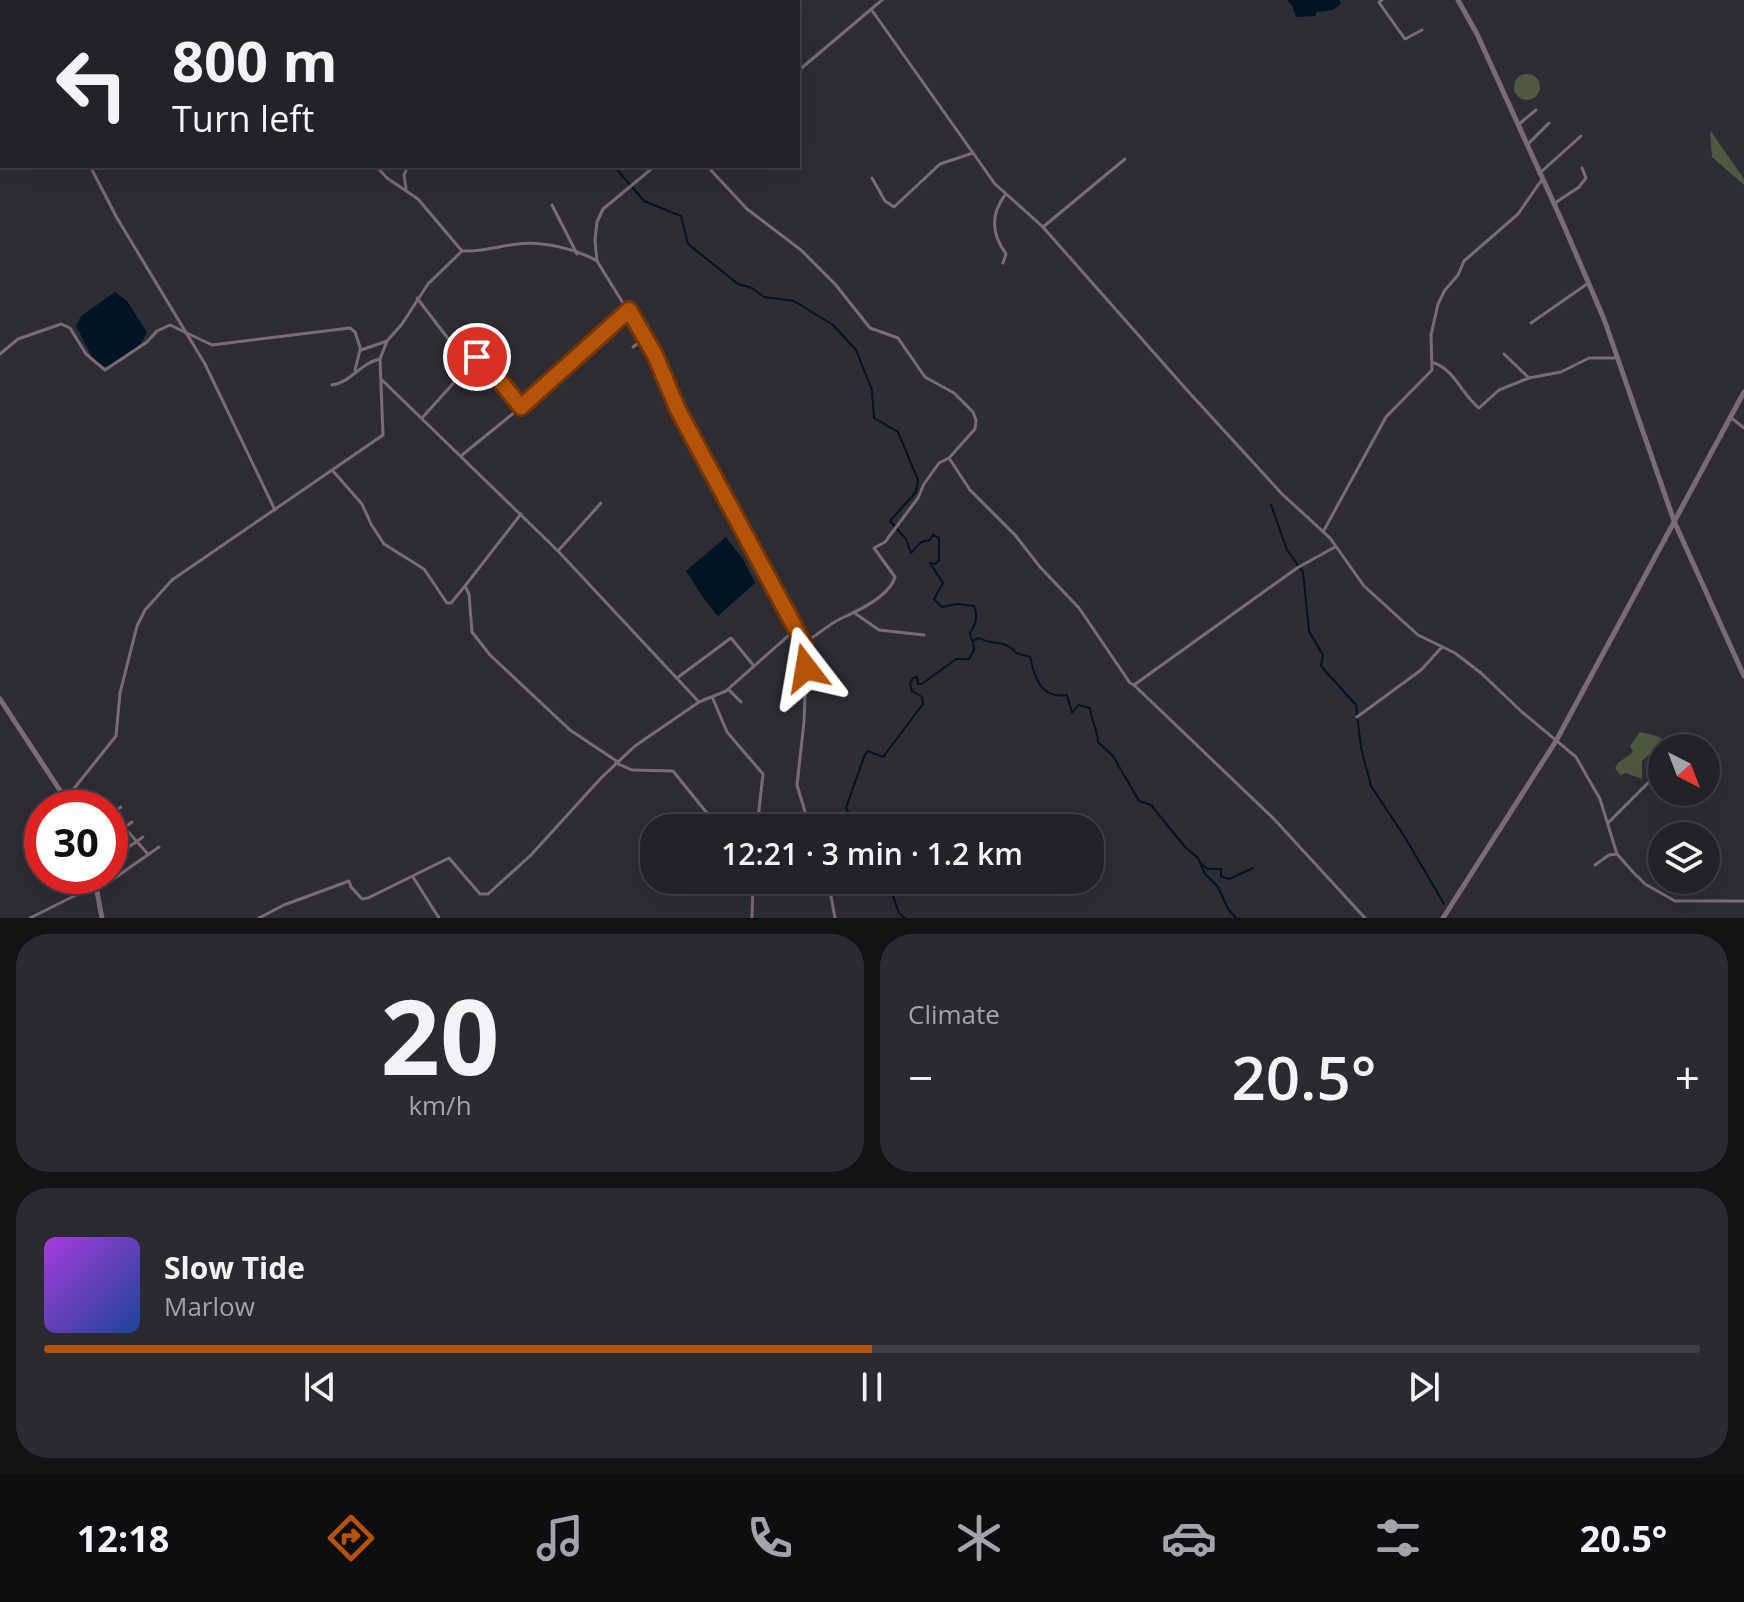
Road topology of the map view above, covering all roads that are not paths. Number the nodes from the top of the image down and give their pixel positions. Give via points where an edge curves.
1 (882, 0) edge
2 (1382, 0) edge
3 (1458, 0) edge
4 (871, 9) junction
5 (1422, 30) dead end
6 (800, 69) edge
7 (1536, 110) dead end
8 (1549, 123) dead end
9 (1519, 124) junction
10 (1581, 136) dead end
11 (1528, 144) junction
12 (973, 153) junction
13 (1125, 159) dead end
14 (91, 168) edge
15 (378, 168) edge
16 (407, 168) edge
17 (642, 168) edge
18 (652, 168) edge
19 (709, 168) edge
20 (1582, 168) dead end
21 (643, 175) junction
22 (1542, 175) junction
23 (872, 178) dead end
24 (407, 190) junction
25 (1005, 195) junction
26 (1554, 203) junction
27 (552, 205) dead end
28 (1043, 227) junction
29 (462, 251) junction
30 (577, 254) junction
31 (597, 261) junction
32 (1003, 263) dead end
33 (1588, 284) junction
34 (417, 298) junction
35 (629, 310) junction
36 (1531, 323) dead end
37 (185, 331) junction
38 (645, 338) junction
39 (387, 341) junction
40 (633, 347) dead end
41 (361, 350) junction
42 (0, 354) edge
43 (1504, 354) dead end
44 (1617, 358) junction
45 (380, 359) junction
46 (1433, 362) junction
47 (469, 366) junction
48 (351, 376) junction
49 (1529, 378) junction
50 (380, 379) junction
51 (336, 386) dead end
52 (1744, 392) edge
53 (521, 407) junction
54 (1730, 417) junction
55 (422, 418) junction
56 (1744, 428) edge
57 (461, 456) junction
58 (949, 458) junction
59 (333, 471) junction
60 (601, 503) dead end
61 (275, 510) junction
62 (521, 514) junction
63 (1674, 521) junction
64 (1323, 532) junction
65 (1335, 547) junction
66 (558, 551) junction
67 (465, 586) junction
68 (856, 614) junction
69 (796, 629) junction
70 (924, 635) dead end
71 (804, 644) junction
72 (1442, 647) junction
73 (754, 666) junction
74 (1743, 673) edge
75 (677, 678) junction
76 (1134, 685) junction
77 (728, 689) junction
78 (0, 699) edge
79 (713, 699) junction
80 (699, 702) junction
81 (741, 702) dead end
82 (1357, 717) dead end
83 (1556, 741) junction
84 (617, 762) junction
85 (1648, 783) edge
86 (56, 790) edge
87 (76, 790) edge
88 (708, 814) edge
89 (759, 814) edge
90 (806, 814) edge
91 (132, 822) dead end
92 (1608, 823) junction
93 (128, 824) edge
94 (128, 832) edge
95 (143, 837) dead end
96 (136, 841) junction
97 (128, 847) edge
98 (159, 847) dead end
99 (148, 854) junction
100 (1617, 854) junction
101 (1595, 865) dead end
102 (128, 867) edge
103 (413, 877) junction
104 (78, 894) edge
105 (97, 894) edge
106 (753, 894) edge
107 (831, 894) edge
108 (1744, 901) edge
109 (30, 918) edge
110 (102, 918) edge
111 (259, 918) edge
112 (439, 918) edge
113 (752, 918) edge
114 (835, 918) edge
115 (1365, 918) edge
116 (1443, 918) edge

1 - 4 street
2 - 5 street via 1405,39
3 - 9 street
4 - 6 street
4 - 12 street
7 - 9 street
8 - 11 street
9 - 11 street
10 - 22 street
11 - 22 street
12 - 23 street via 940,164 894,207
12 - 25 street
13 - 28 street
14 - 37 street
15 - 24 street
16 - 24 street
17 - 21 street
18 - 21 street
19 - 58 street via 747,209 801,250 870,328 898,338 925,377 954,393 973,412 975,429
20 - 26 street via 1586,178 1579,187
21 - 31 street via 603,209
22 - 26 street
22 - 46 street via 1518,214 1464,261 1445,290 1431,335
24 - 29 street
25 - 28 street
25 - 32 street via 993,228 1006,254
26 - 33 street
27 - 30 street
28 - 64 street via 1282,494
29 - 30 street via 532,243
29 - 34 street
30 - 31 street
31 - 35 street
33 - 36 street
33 - 44 street
34 - 39 street
34 - 47 street
35 - 38 street
35 - 53 street
37 - 41 street via 212,345 350,328
37 - 42 street via 163,327 105,370 61,324 18,339
37 - 61 street
38 - 40 street
38 - 69 street
39 - 41 street
39 - 45 street
41 - 48 street
43 - 49 street
44 - 49 street via 1589,358 1552,375
44 - 63 street
45 - 48 street
45 - 50 street
46 - 49 street via 1456,379 1479,408 1499,390
46 - 64 street via 1432,370 1386,417
47 - 53 street via 477,357 482,359
47 - 55 street
48 - 51 street
50 - 55 street
50 - 59 street via 383,435
52 - 54 street
53 - 57 street
54 - 56 street
54 - 63 street
55 - 57 street
57 - 62 street
58 - 68 street via 939,463 885,542 874,548 895,581
58 - 76 street via 970,490 1079,608
59 - 61 street
59 - 67 street via 362,504 384,544 424,569 447,603
60 - 66 street
61 - 87 street via 172,580 145,610 120,693 116,736
62 - 66 street
62 - 67 street
63 - 74 street
63 - 83 street
64 - 65 street
65 - 72 street via 1386,609
65 - 76 street
66 - 75 street
67 - 84 street via 472,632 490,655 570,730
68 - 70 street via 879,630
68 - 71 street
69 - 71 street
69 - 73 street
71 - 90 street via 797,785
72 - 82 street via 1421,670
72 - 83 street via 1481,673
73 - 75 street via 731,638
73 - 77 street
75 - 80 street
76 - 115 street via 1274,819
77 - 79 street
77 - 81 street
78 - 86 street
79 - 80 street
79 - 89 street via 727,732 763,774
80 - 84 street
83 - 92 street via 1588,775
83 - 116 street
84 - 88 street via 632,770 673,771
84 - 103 street via 488,894 480,894 449,858
85 - 92 street
91 - 93 street
92 - 100 street
94 - 96 street
95 - 96 street
96 - 97 street
96 - 99 street
98 - 99 street
99 - 102 street
100 - 101 street
100 - 108 street via 1645,884 1675,901
103 - 111 street via 362,899 349,881
103 - 112 street
104 - 109 street
105 - 110 street
106 - 113 street
107 - 114 street

